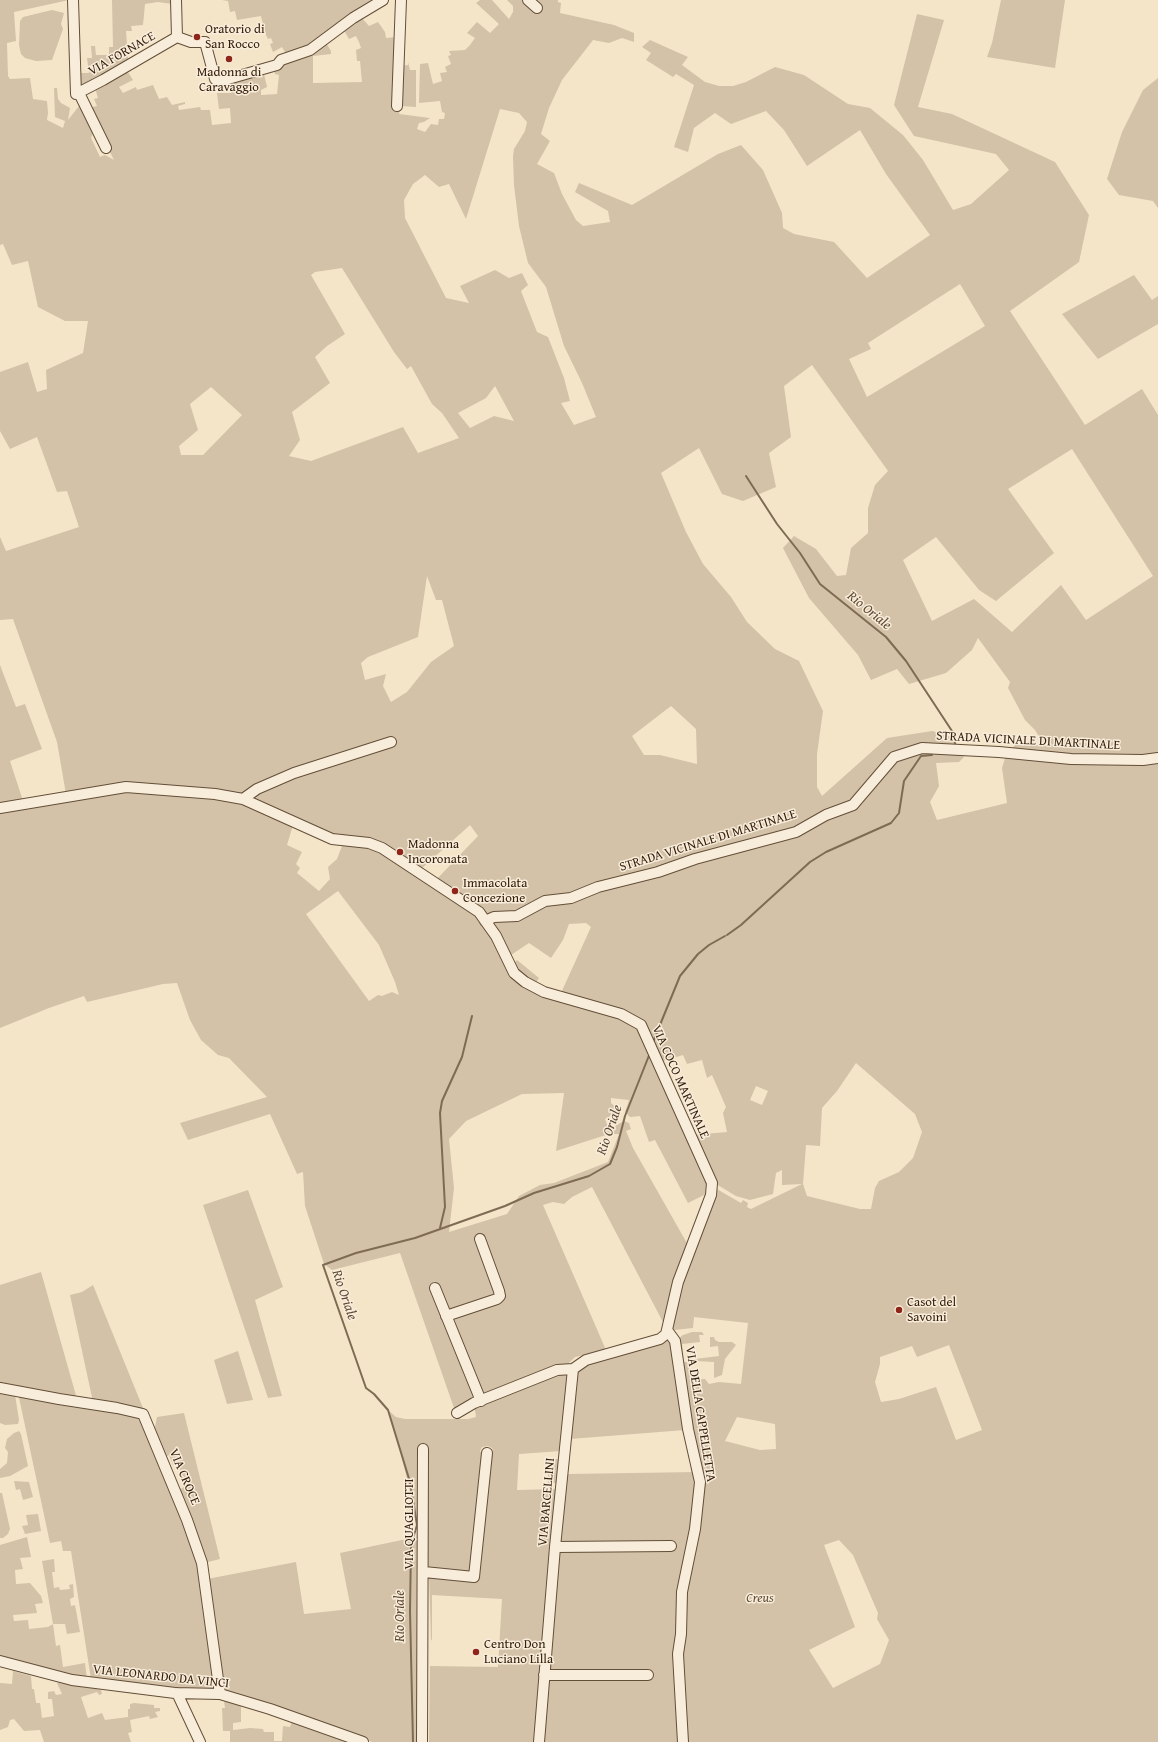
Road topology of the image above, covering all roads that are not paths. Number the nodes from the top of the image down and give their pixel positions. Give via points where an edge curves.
1 (73, 0) edge
2 (176, 0) edge
3 (383, 0) edge
4 (401, 0) edge
5 (528, 0) edge
6 (537, 8) dead end
7 (177, 37) junction
8 (79, 93) junction
9 (397, 106) dead end
10 (106, 148) dead end
11 (390, 742) dead end
12 (1158, 758) edge
13 (243, 799) junction
14 (0, 808) edge
15 (485, 921) junction
16 (480, 1239) dead end
17 (435, 1288) dead end
18 (446, 1316) junction
19 (668, 1330) junction
20 (573, 1369) junction
21 (0, 1388) edge
22 (481, 1401) junction
23 (457, 1413) dead end
24 (423, 1449) dead end
25 (487, 1453) dead end
26 (671, 1546) dead end
27 (555, 1547) junction
28 (424, 1572) junction
29 (0, 1661) edge
30 (544, 1675) junction
31 (648, 1675) dead end
32 (177, 1693) junction
33 (220, 1694) junction
34 (200, 1742) edge
35 (363, 1742) edge
36 (422, 1742) edge
37 (539, 1742) edge
38 (683, 1742) edge

1 - 8 street, VIA FORNACE via 76,94
2 - 7 street
3 - 7 street via 353,18 310,50 281,60 277,65 221,81 215,79 205,42 191,42
4 - 9 street
5 - 6 street
7 - 8 street, VIA FORNACE
8 - 10 street, VIA FORNACE
11 - 13 street via 294,773 257,788
12 - 15 street, STRADA VICINALE DI MARTINALE via 1071,759 922,748 894,757 853,805 826,815 796,832 695,858 658,872 598,887 571,898 545,901 517,916 494,917
13 - 14 street, VIA COCO MARTINALE via 126,786
13 - 15 street, VIA COCO MARTINALE via 332,839 369,843 382,848 479,912
15 - 19 street, VIA COCO MARTINALE via 496,936 514,973 525,982 544,992 633,1020 641,1026 651,1046 712,1183 707,1207 678,1282
16 - 18 street via 500,1296
17 - 18 street
18 - 22 street
19 - 20 street via 660,1339 586,1360
19 - 38 street, VIA DELLA CAPPELLETTA via 675,1341 688,1429 700,1482 695,1529 682,1592 678,1654
20 - 22 street via 557,1370
20 - 27 street, VIA BARCELLINI
21 - 33 street, VIA CROCE via 59,1400 133,1410 143,1414 202,1563
22 - 23 street
24 - 28 street, VIA QUAGLIOTTI
25 - 28 street via 474,1577
26 - 27 street
27 - 30 street, VIA BARCELLINI
28 - 36 street, VIA QUAGLIOTTI
29 - 32 street, VIA LEONARDO DA VINCI via 72,1680
30 - 31 street
30 - 37 street, VIA BARCELLINI
32 - 33 street, VIA LEONARDO DA VINCI
32 - 34 street
33 - 35 street, VIA LEONARDO DA VINCI

